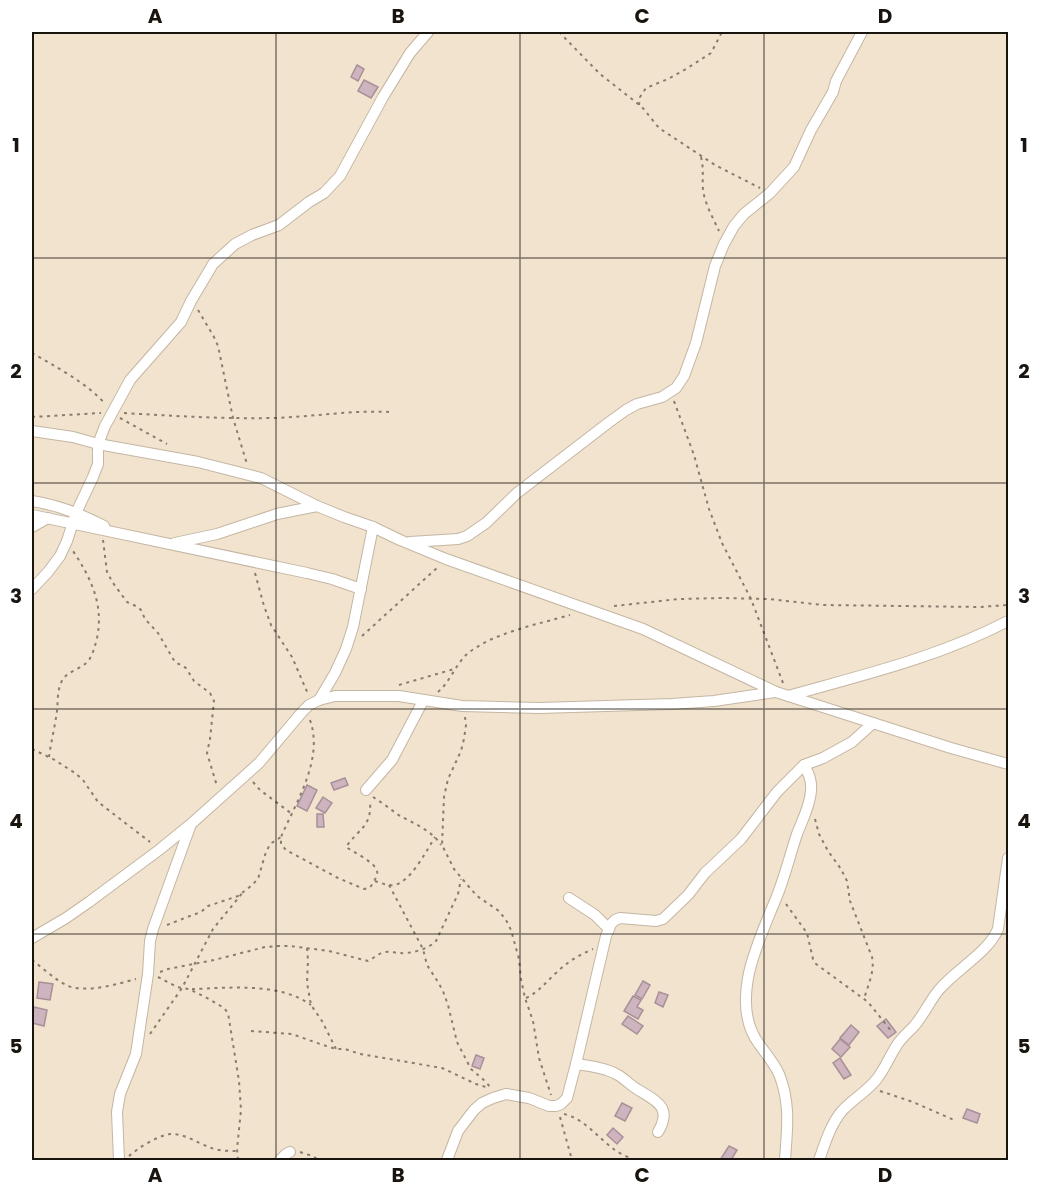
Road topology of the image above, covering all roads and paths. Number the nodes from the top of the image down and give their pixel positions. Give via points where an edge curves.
1 (428, 32) edge
2 (559, 32) edge
3 (722, 32) edge
4 (862, 32) edge
5 (639, 105) junction
6 (701, 156) junction
7 (770, 193) junction
8 (722, 249) junction
9 (191, 301) junction
10 (32, 353) edge
11 (670, 392) junction
12 (389, 412) dead end
13 (111, 413) junction
14 (32, 417) edge
15 (232, 418) junction
16 (32, 431) edge
17 (98, 444) junction
18 (169, 446) dead end
19 (250, 475) junction
20 (32, 501) edge
21 (317, 506) junction
22 (32, 515) edge
23 (74, 518) junction
24 (52, 519) junction
25 (32, 527) edge
26 (373, 527) junction
27 (102, 529) junction
28 (116, 532) junction
29 (67, 542) junction
30 (406, 542) junction
31 (169, 544) junction
32 (446, 559) junction
33 (253, 562) junction
34 (32, 589) edge
35 (361, 589) junction
36 (751, 599) junction
37 (1008, 605) edge
38 (610, 607) dead end
39 (589, 610) junction
40 (1008, 621) edge
41 (360, 637) dead end
42 (454, 669) junction
43 (392, 688) dead end
44 (776, 692) junction
45 (788, 696) junction
46 (425, 701) junction
47 (311, 705) junction
48 (462, 705) junction
49 (873, 723) junction
50 (32, 749) edge
51 (49, 757) junction
52 (1008, 764) edge
53 (804, 765) junction
54 (247, 774) junction
55 (366, 790) dead end
56 (220, 797) junction
57 (292, 814) junction
58 (815, 820) dead end
59 (191, 824) junction
60 (281, 837) junction
61 (435, 837) junction
62 (443, 847) junction
63 (159, 850) junction
64 (1008, 858) edge
65 (462, 877) junction
66 (374, 881) junction
67 (389, 885) junction
68 (244, 891) junction
69 (779, 891) junction
70 (569, 898) dead end
71 (153, 930) junction
72 (607, 933) junction
73 (32, 938) edge
74 (307, 948) junction
75 (423, 949) junction
76 (32, 960) edge
77 (195, 964) junction
78 (150, 974) junction
79 (182, 988) junction
80 (189, 989) junction
81 (525, 998) junction
82 (864, 999) junction
83 (312, 1005) junction
84 (251, 1031) dead end
85 (147, 1038) dead end
86 (899, 1042) junction
87 (336, 1048) junction
88 (576, 1064) junction
89 (869, 1087) junction
90 (491, 1089) junction
91 (506, 1094) junction
92 (556, 1107) junction
93 (954, 1120) dead end
94 (658, 1132) dead end
95 (237, 1151) junction
96 (290, 1152) joint
97 (119, 1161) edge
98 (125, 1161) edge
99 (238, 1161) edge
100 (280, 1161) edge
101 (319, 1161) edge
102 (447, 1161) edge
103 (572, 1161) edge
104 (636, 1161) edge
105 (784, 1161) edge
106 (819, 1161) edge

1 - 9 street via 410,53 333,184 279,225 235,244 213,264
2 - 5 path via 600,74
3 - 5 path via 711,53 668,79 646,87
4 - 7 street via 798,159
5 - 6 path via 658,128
6 - 7 path
6 - 8 path via 705,201 720,234
7 - 8 street via 744,214
8 - 11 street via 690,362
9 - 13 street via 177,327 130,380
9 - 15 path via 218,346
10 - 13 path via 99,397
11 - 30 street via 637,404 608,423 467,536
11 - 36 path via 722,543
12 - 15 path
13 - 14 path
13 - 15 path
13 - 17 street
13 - 18 path
15 - 19 path
16 - 17 street
17 - 19 street
17 - 23 street via 98,464
19 - 21 street
20 - 23 street via 52,504
21 - 26 street
21 - 31 street
22 - 24 street
23 - 24 street
23 - 27 street
23 - 28 street
23 - 29 street
24 - 25 street
24 - 29 street
26 - 30 street
26 - 35 street
27 - 28 street
27 - 56 path via 107,572 113,583 124,599 141,610 176,662 213,697 207,753
28 - 31 street
29 - 34 street
29 - 51 path via 93,588 99,606 99,626 87,662 62,680
30 - 32 street
31 - 33 street
32 - 39 street
32 - 41 path
33 - 35 street
33 - 47 path via 271,625 292,657
35 - 47 street via 346,649 335,673
36 - 37 path via 823,605
36 - 38 path via 679,599
36 - 45 path
39 - 42 path via 479,645
39 - 44 street via 643,629
40 - 45 street via 908,662
42 - 43 path
42 - 46 path via 442,688
44 - 45 street
44 - 48 street via 662,704 539,708
45 - 49 street
46 - 47 street via 399,696 335,696
46 - 48 street
46 - 55 street via 392,760
47 - 54 street
47 - 57 path via 313,742 308,779
48 - 62 path via 466,725 445,791
49 - 52 street
49 - 53 street via 852,742
50 - 51 path
51 - 63 path via 75,773 98,802
53 - 69 street via 811,779 810,799
53 - 72 street via 674,910 656,921 620,918
54 - 56 street
54 - 57 path via 260,790
56 - 59 street
57 - 60 path
58 - 82 path via 828,851 847,880 850,901 872,957 872,975
59 - 63 street
59 - 71 street
60 - 66 path via 286,850 338,878 364,889
60 - 68 path via 270,844 258,879
61 - 62 path
61 - 66 path via 369,795 366,825 346,847 377,870
61 - 67 path via 409,876 400,884
62 - 65 path
63 - 73 street via 74,913
64 - 86 street via 995,937 938,991
65 - 75 path via 436,941
65 - 81 path via 477,896 506,920 519,959
66 - 67 path
67 - 75 path
68 - 71 path
68 - 77 path via 213,929
69 - 82 path via 807,933 816,964
69 - 105 street via 749,972 746,1001 753,1036 771,1060 783,1088 788,1122
70 - 72 street via 595,915
71 - 78 street
72 - 81 path via 593,949 572,959 536,993
72 - 88 street
74 - 75 path via 368,961 382,953
74 - 77 path via 265,947
74 - 83 path
75 - 90 path via 426,965 448,1005 456,1042 471,1069
76 - 78 path via 67,986 80,989 111,986
77 - 78 path
77 - 79 path
78 - 79 path
78 - 97 street via 136,1053 117,1112
79 - 80 path
79 - 85 path
80 - 83 path via 250,987 290,994
80 - 95 path via 228,1013 241,1110
81 - 92 path via 538,1058
82 - 86 path
83 - 87 path
84 - 87 path via 292,1034
86 - 89 street
87 - 90 path via 442,1068
88 - 92 street via 568,1096
88 - 94 street via 612,1072 655,1100 664,1117
89 - 93 path
89 - 106 street via 837,1117
90 - 91 path
91 - 92 street
91 - 102 street via 474,1110 458,1131
95 - 98 path via 220,1150 168,1134
95 - 99 path
96 - 100 street
96 - 101 path via 308,1154
103 - 104 path via 558,1112 576,1118

